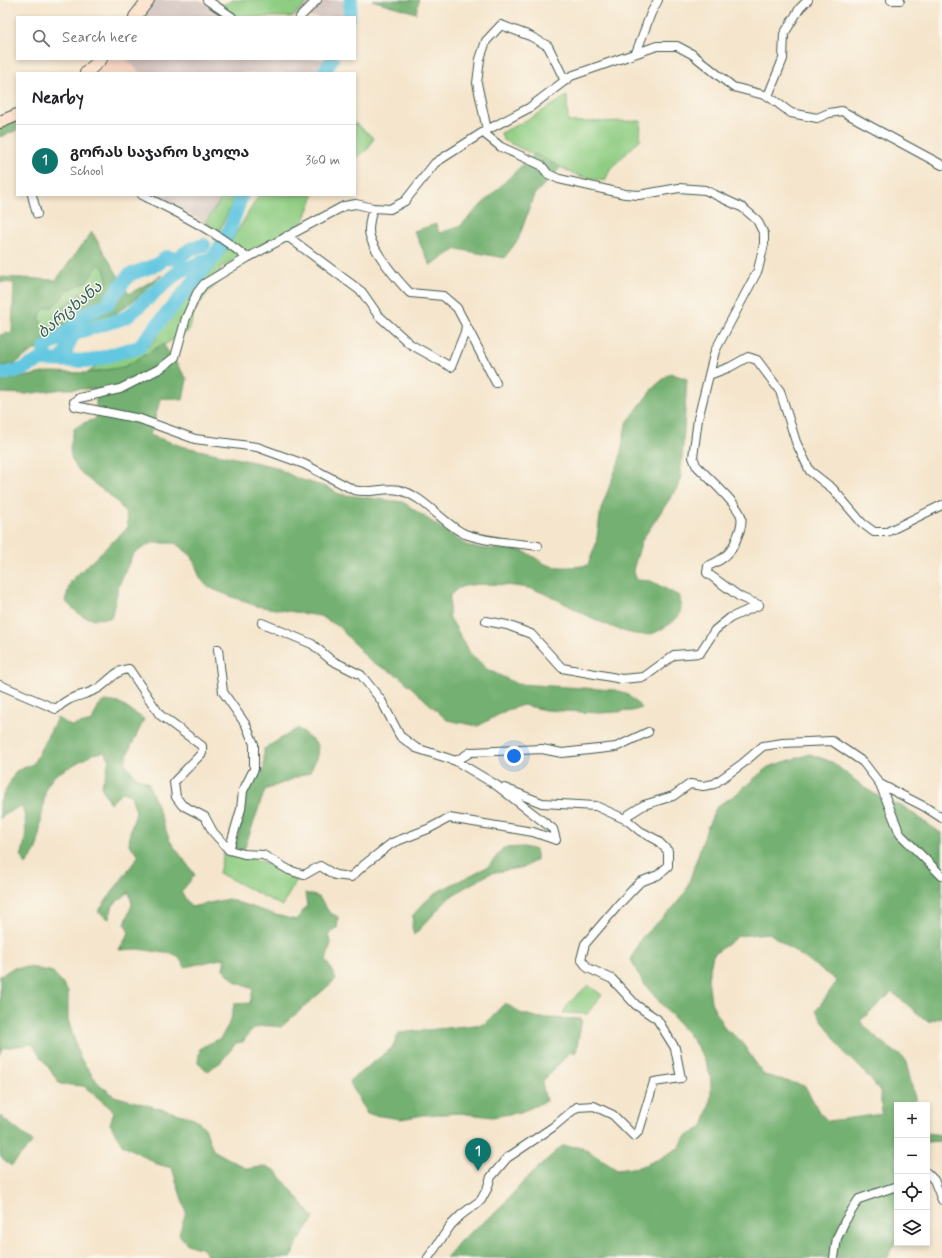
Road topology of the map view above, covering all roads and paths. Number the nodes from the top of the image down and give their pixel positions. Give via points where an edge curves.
1 (148, 0) edge
2 (207, 0) edge
3 (317, 0) edge
4 (658, 0) edge
5 (808, 0) edge
6 (891, 0) edge
7 (900, 0) edge
8 (136, 16) edge
9 (231, 16) edge
10 (301, 16) edge
11 (636, 53) junction
12 (100, 60) edge
13 (87, 72) edge
14 (565, 81) junction
15 (768, 96) junction
16 (16, 118) edge
17 (0, 122) edge
18 (486, 130) junction
19 (942, 165) edge
20 (32, 196) edge
21 (144, 196) edge
22 (373, 208) junction
23 (37, 214) dead end
24 (287, 236) junction
25 (247, 258) junction
26 (466, 325) junction
27 (709, 375) junction
28 (496, 383) dead end
29 (942, 505) edge
30 (538, 546) dead end
31 (486, 621) dead end
32 (262, 623) dead end
33 (218, 649) dead end
34 (0, 685) edge
35 (648, 732) dead end
36 (456, 761) junction
37 (880, 784) junction
38 (496, 785) junction
39 (942, 818) edge
40 (627, 820) junction
41 (229, 850) junction
42 (942, 876) edge
43 (928, 1174) edge
44 (894, 1187) edge
45 (942, 1200) edge
46 (428, 1258) edge
47 (834, 1258) edge

1 - 8 street
2 - 9 street
3 - 10 street
4 - 11 street
5 - 15 street via 784,34 783,59
6 - 7 street
11 - 14 street via 571,76
11 - 15 street via 657,46 677,46 692,54 733,87
12 - 13 street
14 - 18 street via 529,108
14 - 18 street via 548,46 501,25 486,41 480,59 477,83
15 - 19 street via 791,113 810,118 842,112
16 - 17 street
18 - 22 street via 435,163 404,201 390,209
18 - 27 street via 486,135 501,147 541,165 548,174 559,179 624,194 639,195 678,188 705,190 742,208 757,220 764,234 758,270 715,351
20 - 23 street
21 - 25 street via 214,233
22 - 24 street via 356,204 344,206
22 - 26 street via 368,231 374,246 400,283 410,293 443,296 457,308
24 - 25 street
24 - 26 street via 362,292 378,315 410,344 451,367
25 - 30 street via 204,284 186,318 175,357 161,368 120,390 79,398 74,402 75,406 140,419 195,439 257,447 304,464 360,492 399,490 410,494 464,533 504,543
26 - 28 street
27 - 29 street via 748,357 757,360 780,391 796,442 810,470 834,489 862,523 874,532 887,532
27 - 31 street via 698,419 693,458 696,465 737,508 741,517 741,527 732,551 720,561 708,566 707,573 740,597 759,605 730,618 714,630 700,653 674,655 644,677 622,679 562,668 531,634 508,625
32 - 36 street via 312,644 331,660 361,675 381,700 400,736 416,748
33 - 41 street via 223,692 246,725 254,744 254,768 243,791 242,809
34 - 41 street via 56,709 66,700 96,690 121,669 129,669 160,715 202,746 202,753 174,782 176,797 182,805 205,817 213,832
35 - 36 street via 616,747 562,753 542,750 471,752
36 - 38 street
37 - 39 street
37 - 40 street via 863,762 832,741 783,743 763,746 714,784 690,784 673,796 644,806 628,815
37 - 42 street via 900,834
38 - 40 street via 542,803 596,806
38 - 41 street via 553,829 556,840 533,832 449,818 392,843 351,878 335,875 320,866 304,875 263,856
40 - 46 street via 657,840 668,851 668,866 658,875 640,882 620,903 585,944 581,958 588,968 612,979 636,1005 657,1019 675,1048 681,1078 654,1082 638,1131 634,1136 613,1115 594,1106 577,1107 508,1158 491,1178 481,1200 451,1225
43 - 45 street via 934,1180
44 - 47 street via 859,1199 837,1238

